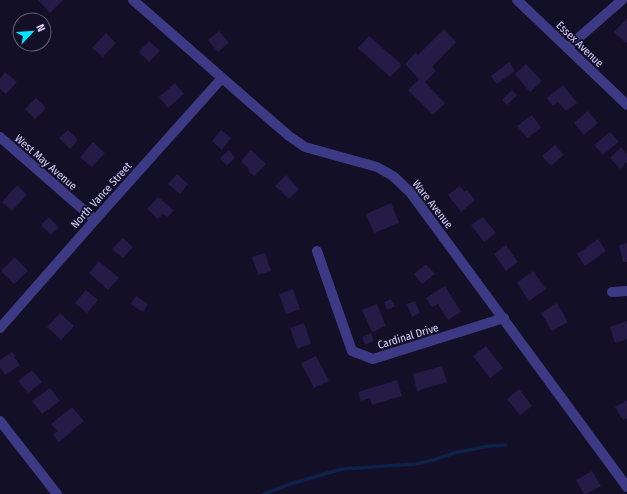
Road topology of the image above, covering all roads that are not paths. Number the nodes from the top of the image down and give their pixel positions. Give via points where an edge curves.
1 (133, 0) edge
2 (518, 0) edge
3 (622, 0) edge
4 (567, 48) junction
5 (222, 78) junction
6 (627, 105) edge
7 (0, 137) edge
8 (95, 220) junction
9 (317, 251) dead end
10 (627, 291) edge
11 (612, 292) dead end
12 (504, 318) junction
13 (0, 328) edge
14 (0, 421) edge
15 (627, 487) edge
16 (57, 494) edge

1 - 5 street, Ware Avenue
2 - 4 street, Essex Avenue
3 - 4 street
4 - 6 street, Essex Avenue
5 - 8 street, North Vance Street
5 - 12 street, Ware Avenue via 305,147 377,167 393,176 410,192
7 - 8 street, West May Avenue
8 - 13 street, North Vance Street
9 - 12 street, Cardinal Drive via 352,351 373,359
10 - 11 street
12 - 15 street, Ware Avenue
14 - 16 street

